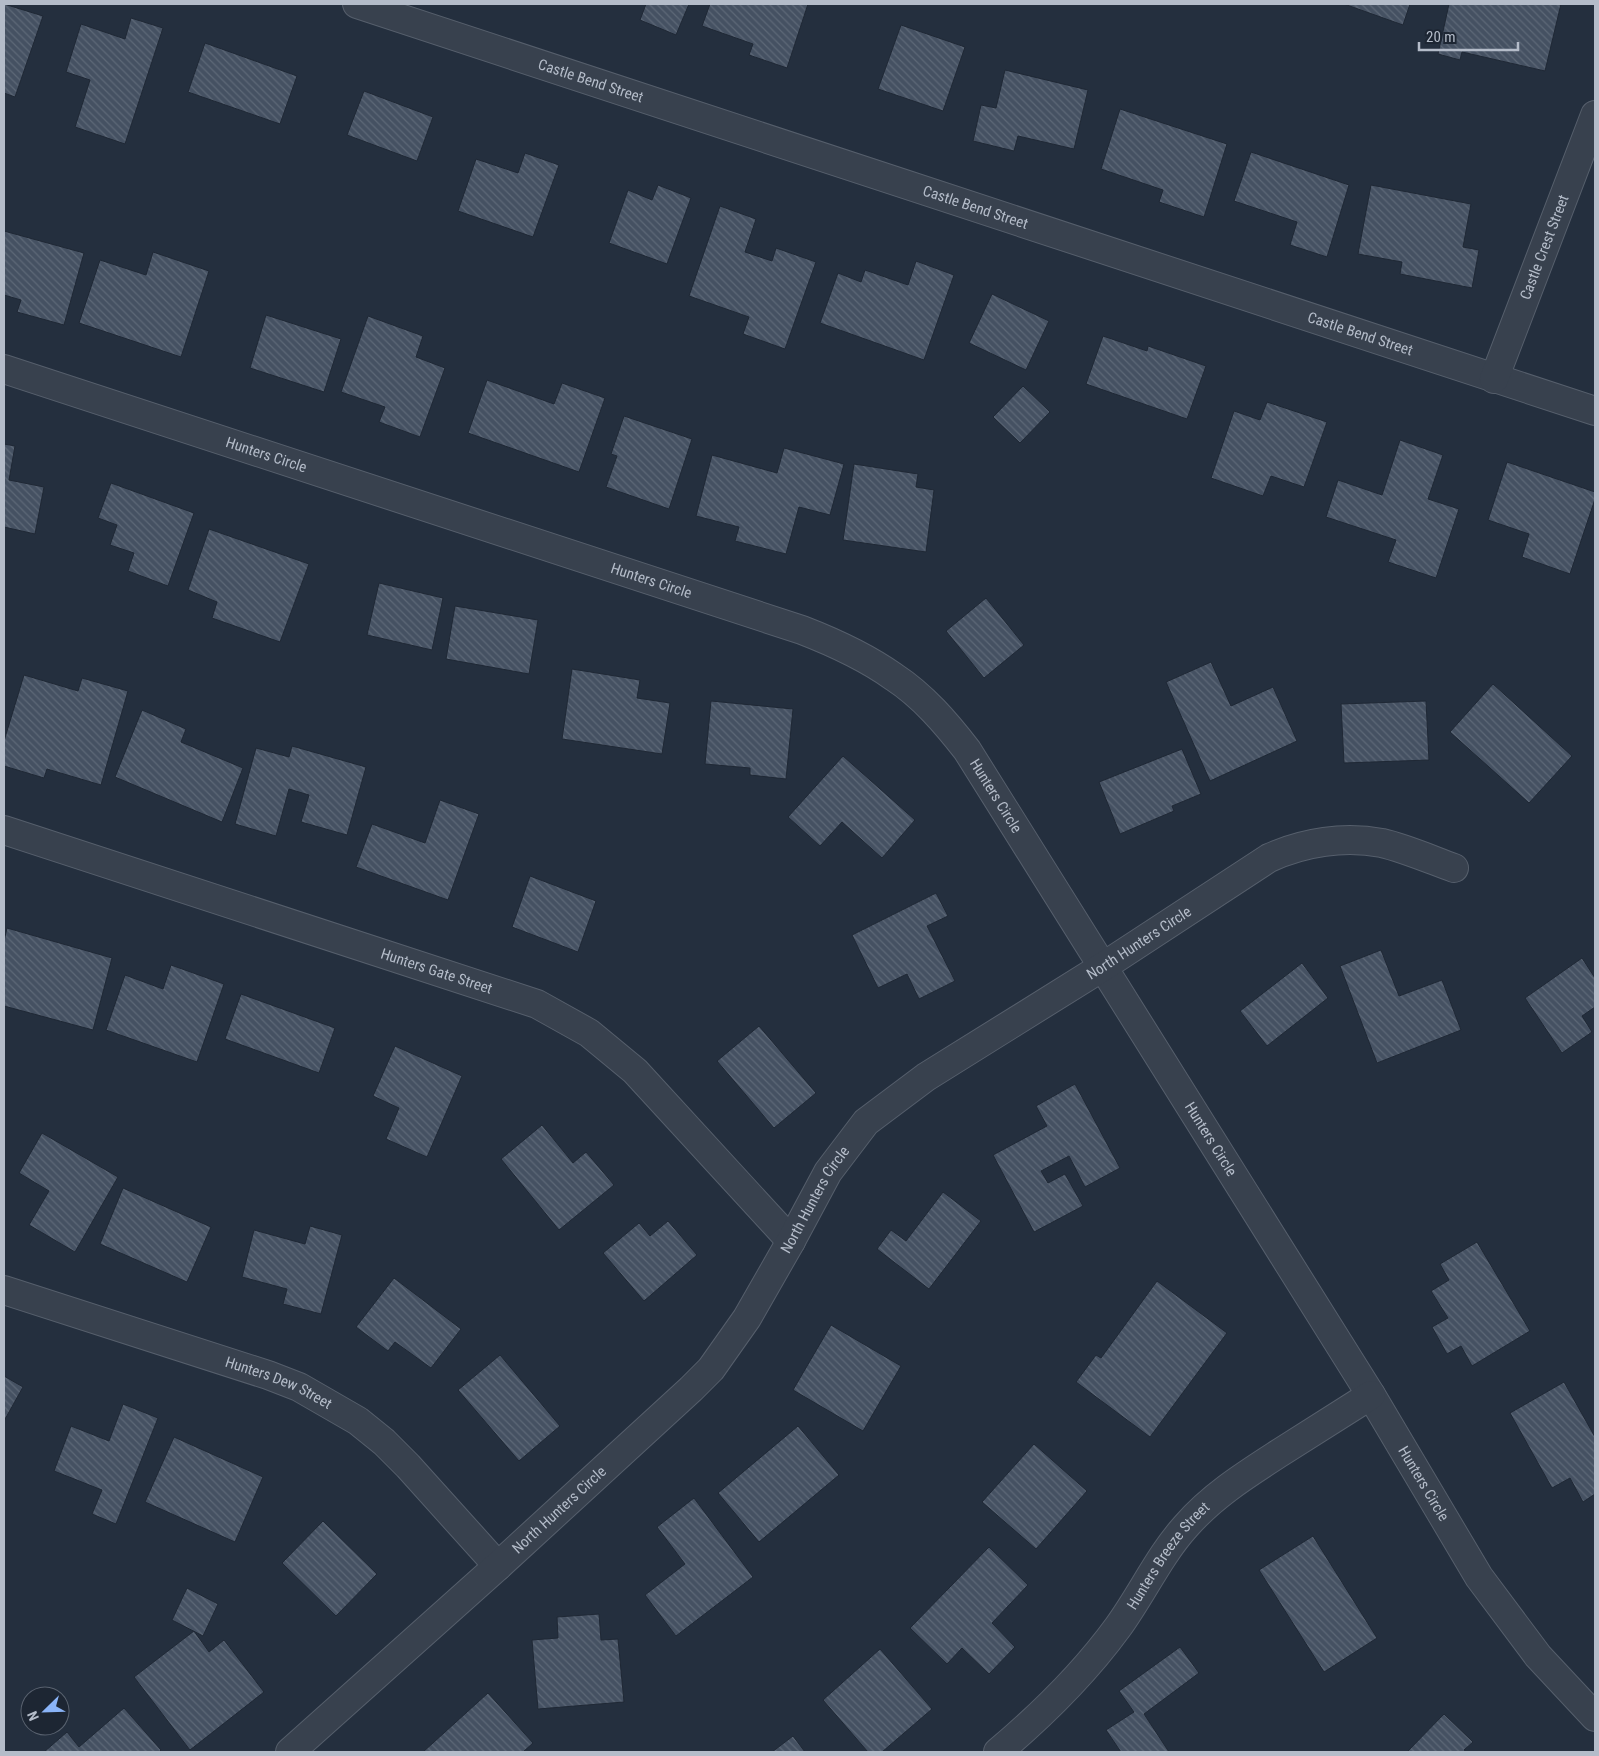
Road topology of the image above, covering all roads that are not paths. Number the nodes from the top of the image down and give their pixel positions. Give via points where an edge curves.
1 (356, 4) edge
2 (1595, 115) edge
3 (4, 370) edge
4 (1494, 379) junction
5 (1595, 412) edge
6 (4, 830) edge
7 (1454, 868) dead end
8 (1104, 966) junction
9 (792, 1242) junction
10 (4, 1290) edge
11 (1371, 1395) junction
12 (498, 1566) junction
13 (1595, 1717) edge
14 (290, 1752) edge
15 (998, 1752) edge

1 - 4 street, Castle Bend Street
2 - 4 street, Castle Crest Street
3 - 8 street, Hunters Circle via 834,642 894,677 921,699 968,750
4 - 5 street, Castle Bend Street
6 - 9 street, Hunters Gate Street via 537,1004 590,1033 635,1072
7 - 8 street, North Hunters Circle via 1382,843 1334,839 1284,851
8 - 9 street, North Hunters Circle via 926,1077 866,1122 828,1172
8 - 11 street, Hunters Circle
9 - 12 street, North Hunters Circle via 747,1318 711,1369
10 - 12 street, Hunters Dew Street via 299,1387 358,1421 384,1442
11 - 13 street, Hunters Circle via 1478,1577 1538,1656
11 - 15 street, Hunters Breeze Street via 1233,1483 1210,1502 1185,1526 1166,1551 1119,1626 1083,1672
12 - 14 street, North Hunters Circle

